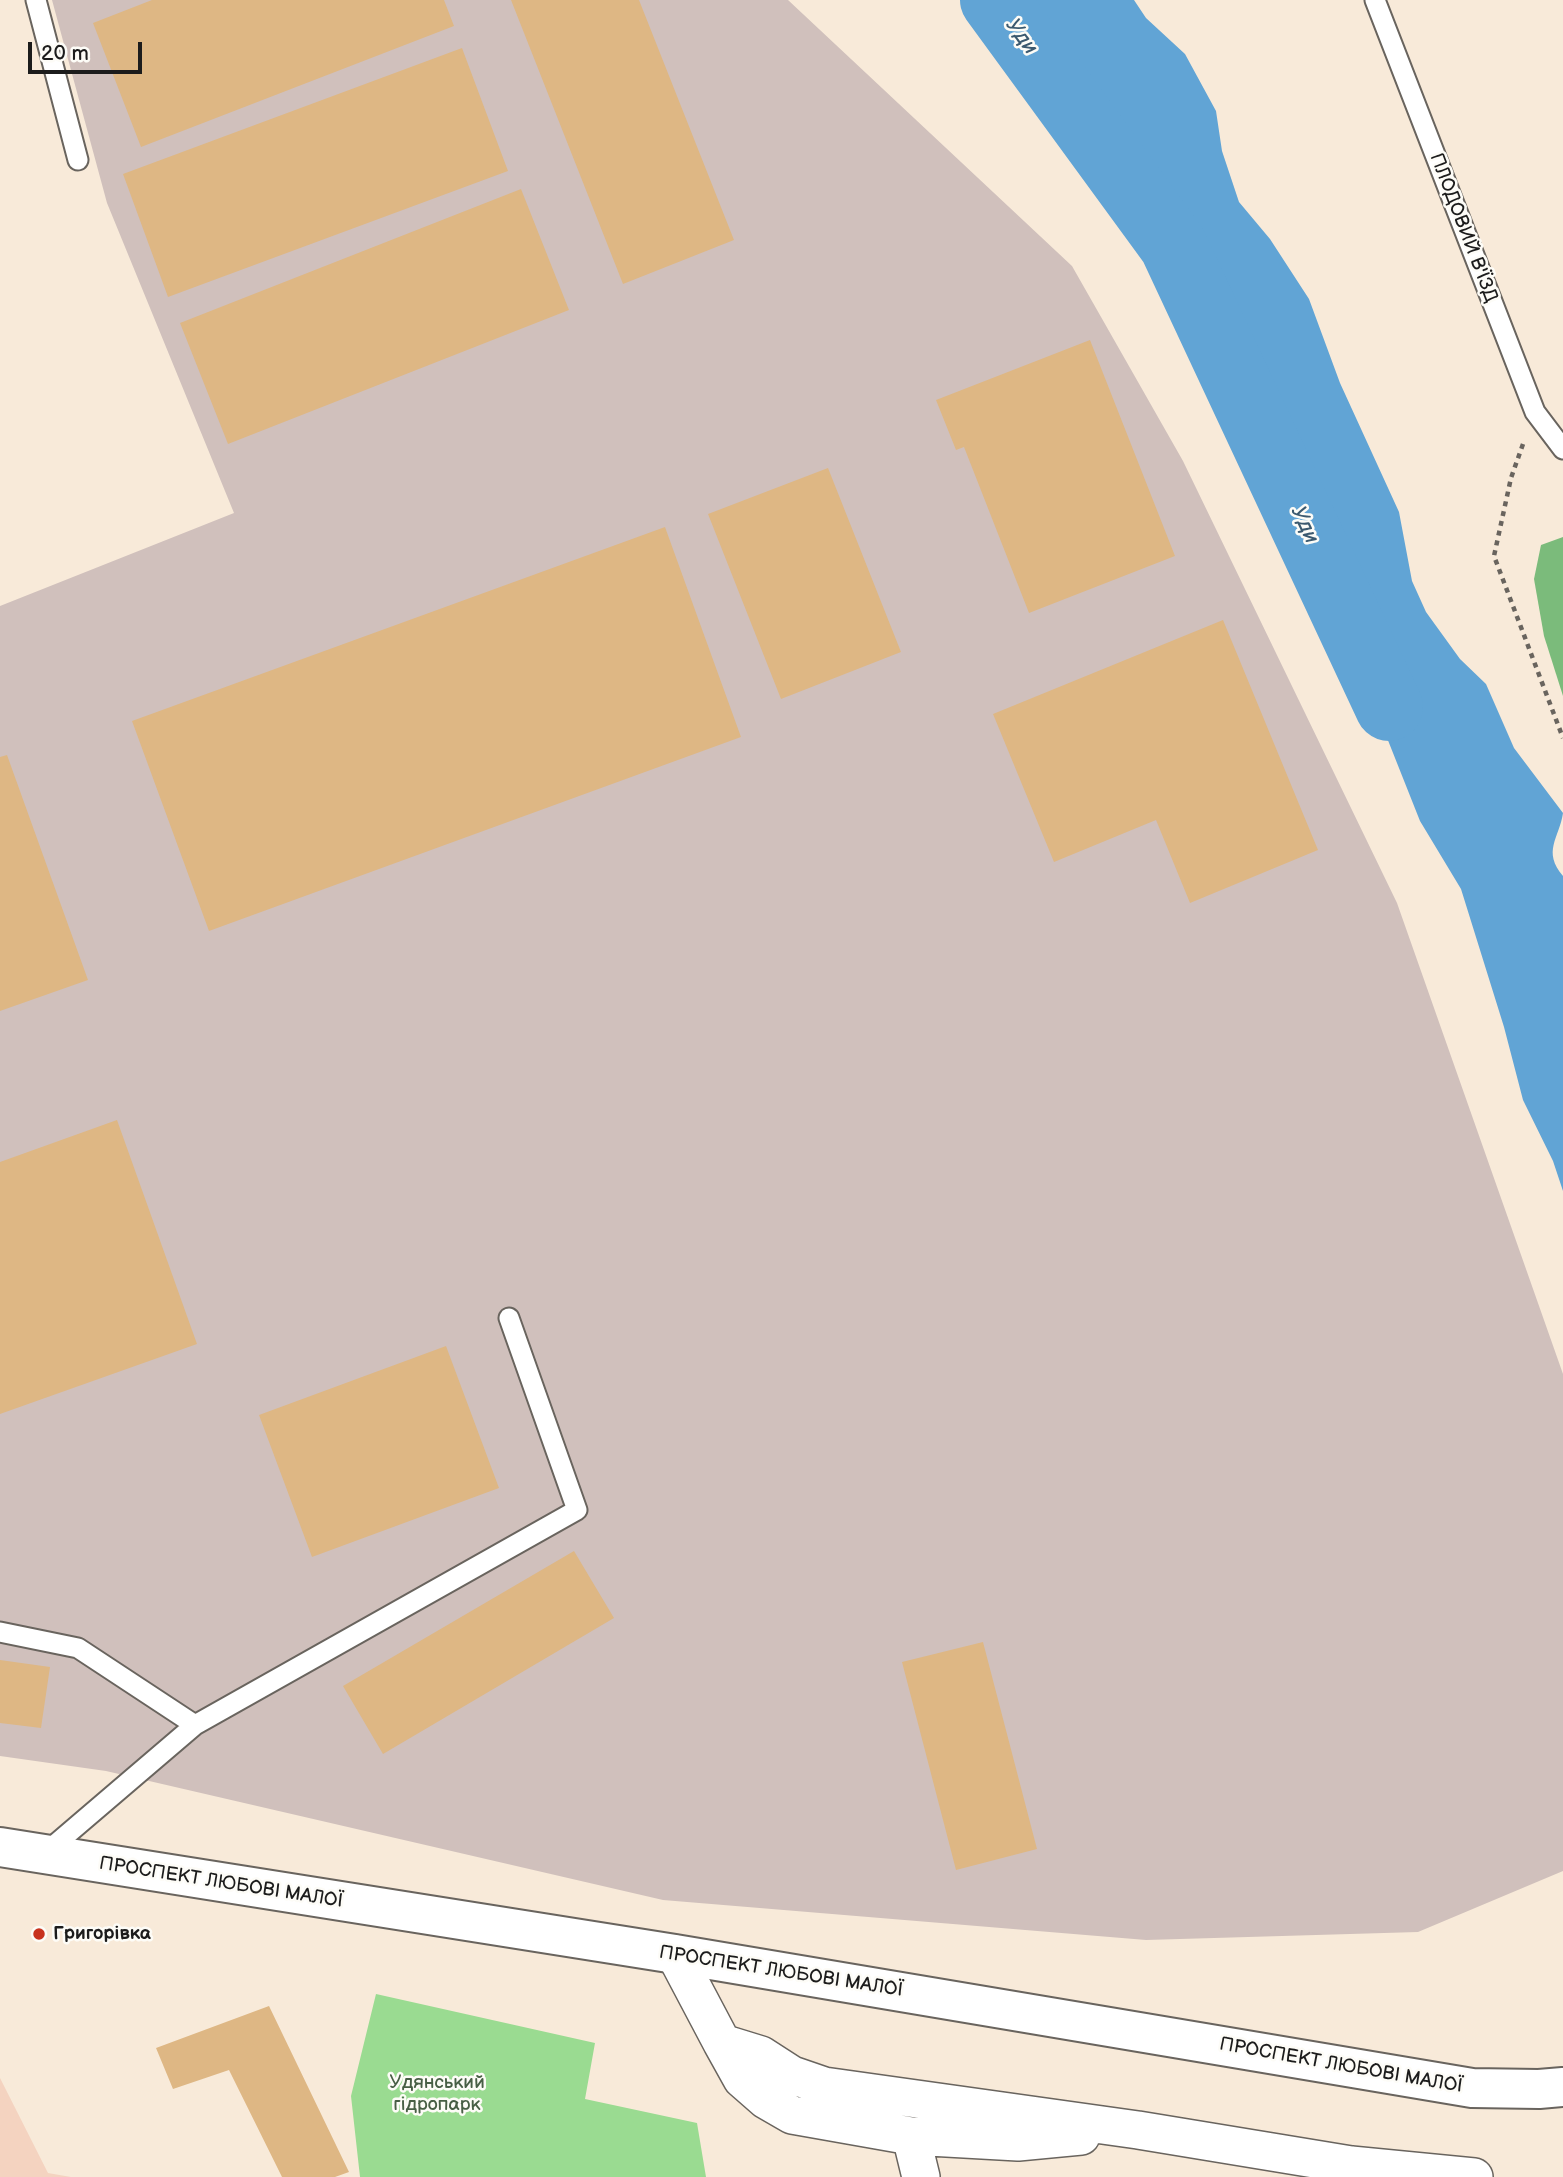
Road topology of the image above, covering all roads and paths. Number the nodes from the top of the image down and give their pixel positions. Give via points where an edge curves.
1 (37, 0) edge
2 (1376, 0) edge
3 (78, 160) dead end
4 (1535, 412) junction
5 (1563, 449) edge
6 (1563, 738) edge
7 (509, 1318) dead end
8 (0, 1632) edge
9 (195, 1725) junction
10 (0, 1847) edge
11 (43, 1855) junction
12 (675, 1954) junction
13 (722, 2043) junction
14 (1563, 2087) edge
15 (1138, 2130) junction
16 (911, 2136) junction
17 (921, 2177) edge
18 (1474, 2177) edge

1 - 3 lane
2 - 4 lane, ПЛОДОВИЙ В'ЇЗД
4 - 5 lane, ПЛОДОВИЙ В'ЇЗД
4 - 6 path via 1511,478 1494,556
7 - 9 lane via 577,1510
8 - 9 lane via 78,1648
9 - 11 lane
10 - 11 main road, ПРОСПЕКТ ЛЮБОВІ МАЛОЇ
11 - 12 main road, ПРОСПЕКТ ЛЮБОВІ МАЛОЇ
12 - 13 street
12 - 14 main road, ПРОСПЕКТ ЛЮБОВІ МАЛОЇ via 1472,2088
13 - 15 street via 761,2055 792,2075 824,2086
13 - 16 street via 742,2079 792,2115
15 - 16 street via 1017,2143
15 - 18 street via 1351,2165
16 - 17 street

